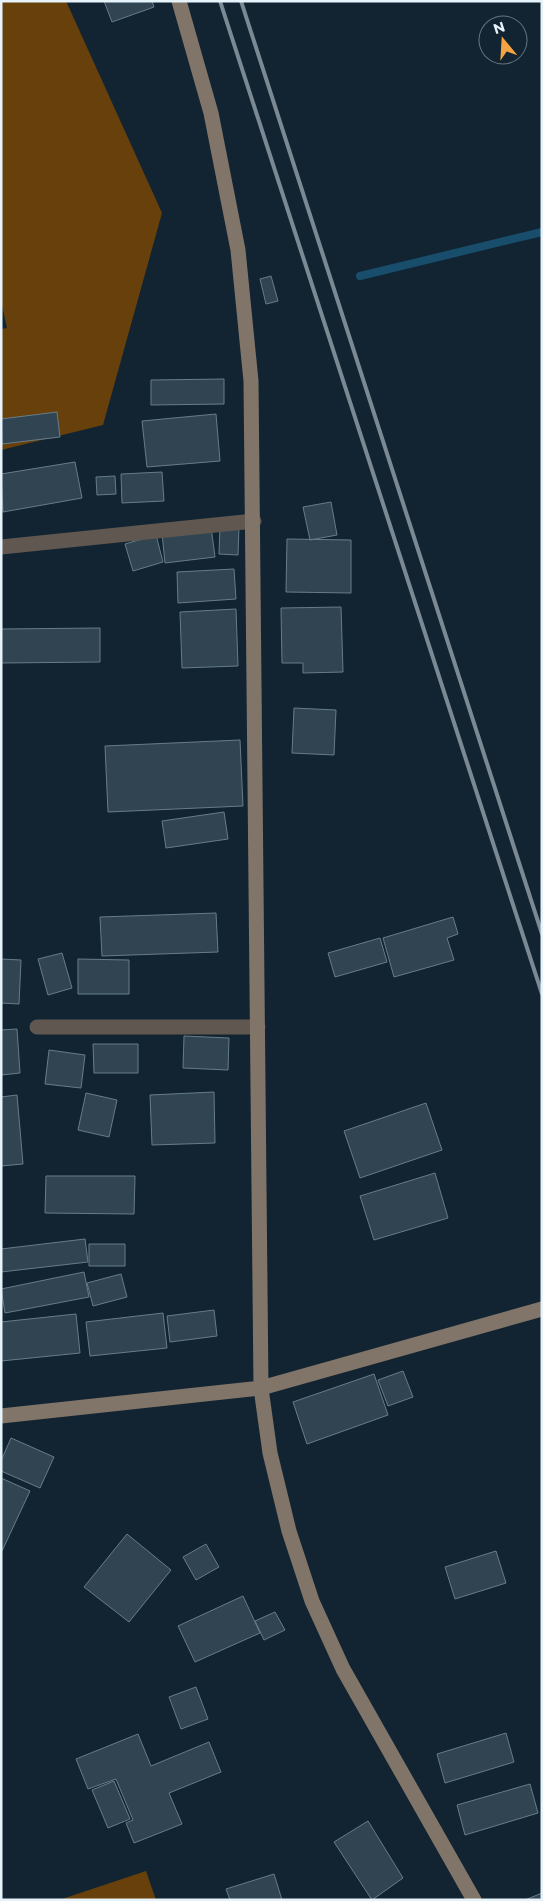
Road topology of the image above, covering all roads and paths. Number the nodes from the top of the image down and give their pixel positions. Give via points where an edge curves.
1 (179, 1) edge
2 (254, 521) junction
3 (1, 547) edge
4 (37, 1027) dead end
5 (258, 1027) junction
6 (542, 1310) edge
7 (261, 1388) junction
8 (1, 1416) edge
9 (474, 1900) edge

1 - 2 main road via 211,113 238,250 251,381
2 - 3 street
2 - 5 main road
4 - 5 street
5 - 7 main road
6 - 7 main road
7 - 8 main road
7 - 9 main road via 272,1462 289,1531 312,1601 343,1669

